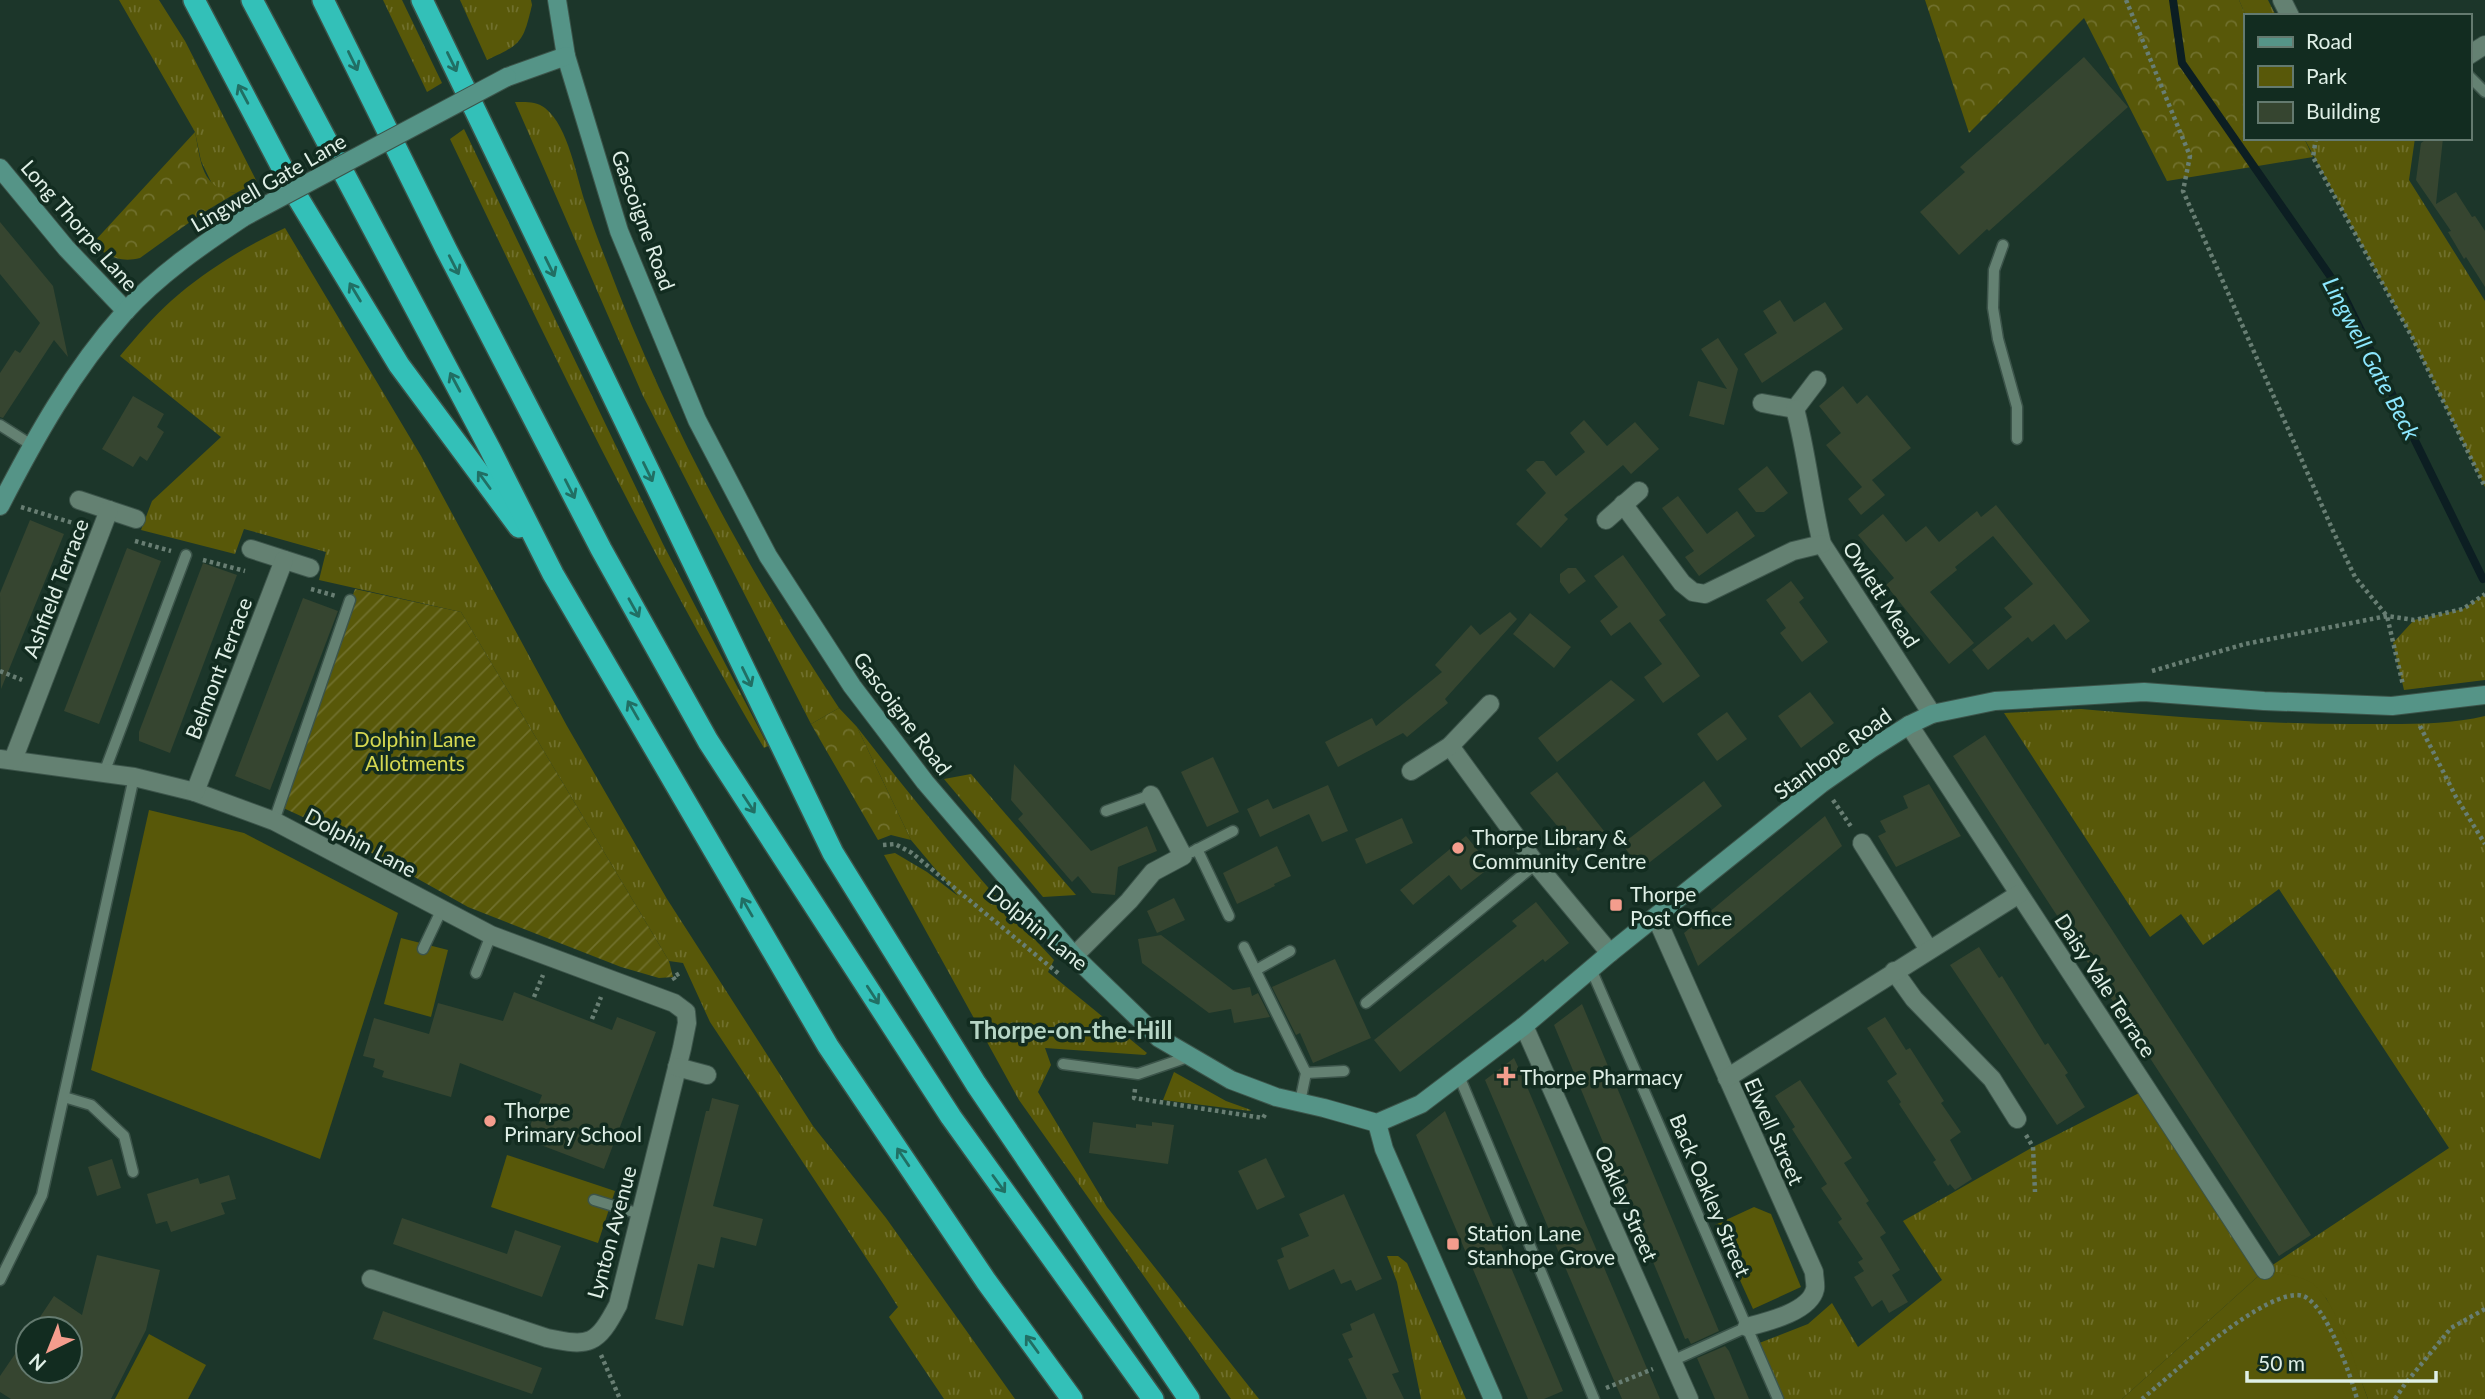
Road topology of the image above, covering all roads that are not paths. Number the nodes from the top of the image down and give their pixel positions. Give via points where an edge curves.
1 (194, 0) edge
2 (252, 0) edge
3 (323, 0) edge
4 (422, 0) edge
5 (557, 0) edge
6 (566, 56) junction
7 (2471, 78) edge
8 (2485, 92) edge
9 (0, 168) edge
10 (2003, 245) dead end
11 (126, 311) junction
12 (1816, 380) dead end
13 (1762, 403) dead end
14 (1795, 409) junction
15 (0, 425) edge
16 (2017, 439) dead end
17 (33, 446) junction
18 (1639, 491) dead end
19 (79, 500) dead end
20 (1623, 504) junction
21 (0, 506) edge
22 (109, 510) junction
23 (136, 519) dead end
24 (1606, 520) dead end
25 (1822, 544) junction
26 (251, 549) dead end
27 (186, 555) dead end
28 (284, 560) junction
29 (310, 568) dead end
30 (553, 574) junction
31 (350, 600) dead end
32 (2485, 695) edge
33 (1490, 704) dead end
34 (1932, 714) junction
35 (1909, 725) junction
36 (1450, 746) junction
37 (6, 760) edge
38 (1411, 771) dead end
39 (104, 773) junction
40 (134, 777) junction
41 (195, 792) junction
42 (1151, 795) joint
43 (1106, 811) dead end
44 (274, 821) junction
45 (1233, 831) dead end
46 (1862, 843) road end
47 (1190, 853) junction
48 (1536, 864) junction
49 (2019, 894) junction
50 (441, 911) junction
51 (1230, 916) dead end
52 (1656, 917) junction
53 (491, 935) junction
54 (1244, 947) dead end
55 (423, 949) dead end
56 (1929, 950) junction
57 (1290, 951) dead end
58 (1610, 953) junction
59 (1074, 956) junction
60 (1591, 969) junction
61 (1256, 970) junction
62 (1895, 971) junction
63 (476, 973) dead end
64 (1367, 1003) dead end
65 (686, 1012) joint
66 (1524, 1026) junction
67 (1188, 1057) junction
68 (1063, 1064) dead end
69 (677, 1067) junction
70 (1344, 1070) dead end
71 (1306, 1073) junction
72 (707, 1075) dead end
73 (1459, 1076) junction
74 (1727, 1078) junction
75 (64, 1097) junction
76 (1300, 1102) junction
77 (2017, 1119) road end
78 (1377, 1123) junction
79 (133, 1172) dead end
80 (594, 1200) dead end
81 (640, 1214) junction
82 (2265, 1270) dead end
83 (371, 1279) dead end
84 (0, 1280) edge
85 (1747, 1328) junction
86 (1672, 1361) junction
87 (1593, 1396) edge
88 (1072, 1399) edge
89 (1153, 1399) edge
90 (1189, 1399) edge
91 (1493, 1399) edge
92 (1580, 1399) edge
93 (1689, 1399) edge
94 (1778, 1399) edge

30 -> 1 highway via 400,365 298,198
30 -> 2 highway
3 -> 89 highway via 594,537 708,741 951,1117
4 -> 90 highway via 833,853 976,1084
5 - 6 street
6 - 11 street, Lingwell Gate Lane, bridge via 507,77 244,217 189,254
6 - 59 street, Gascoigne Road via 619,231 697,420 768,556 852,686 925,782
7 - 8 lane
9 - 11 street, Long Thorpe Lane
10 - 16 lane via 1994,270 1993,307 2017,407
11 - 17 street, Lingwell Gate Lane via 84,362
12 - 14 street
13 - 14 street
14 - 25 street, Owlett Mead
15 - 17 lane
17 - 21 street, Lingwell Gate Lane
18 - 20 street
19 - 22 street, Ashfield Terrace
20 - 24 street
20 - 25 street via 1693,592 1705,594 1793,551
22 - 23 street, Ashfield Terrace
22 - 37 street, Ashfield Terrace
25 - 34 street, Owlett Mead
26 - 28 street
27 - 39 lane
28 - 29 street
28 - 41 street, Belmont Terrace
88 -> 30 highway via 986,1281 828,1046
31 - 44 lane
32 - 34 street, Stanhope Road via 2392,706 2144,692 1996,701
33 - 36 street
34 - 35 street, Stanhope Road
35 - 49 street, Daisy Vale Terrace
35 - 52 street, Stanhope Road via 1821,784
36 - 38 street
36 - 48 street
37 - 39 street, Dolphin Lane
39 - 40 street, Dolphin Lane
40 - 41 street, Dolphin Lane
40 - 75 lane
41 - 44 street, Dolphin Lane
42 - 43 lane
42 - 47 street
44 - 50 street, Dolphin Lane
45 - 47 lane
46 - 56 street
47 - 51 lane
47 - 59 street via 1153,872
48 - 58 street
48 - 64 lane
49 - 56 street
49 - 82 street, Daisy Vale Terrace
50 - 53 street, Dolphin Lane
50 - 55 lane
52 - 58 street, Stanhope Road
52 - 74 street, Elwell Street
53 - 63 lane
53 - 65 street, Dolphin Lane via 674,1003
54 - 61 lane
56 - 62 street
57 - 61 lane
58 - 60 street, Stanhope Road
59 - 67 street, Gascoigne Road via 1159,1038
60 - 66 street, Stanhope Road
60 - 85 lane, Back Oakley Street
61 - 71 lane
62 - 74 street
62 - 77 street via 1914,999 1992,1079
65 - 69 street, Lynton Avenue
66 - 73 street, Stanhope Road
66 - 86 street, Oakley Street
67 - 68 lane via 1138,1074
67 - 76 street, Gascoigne Road via 1231,1080
69 - 72 street
69 - 81 street, Lynton Avenue
70 - 71 lane
71 - 76 lane
73 - 78 street via 1421,1104
73 - 87 lane
74 - 85 street, Elwell Street via 1814,1272 1815,1290 1806,1304
75 - 79 lane via 91,1105 124,1136
75 - 84 lane via 42,1195
76 - 78 street, Gascoigne Road
78 - 91 street via 1384,1149
80 - 81 lane
81 - 83 street, Lynton Avenue via 618,1306 594,1340 573,1343 547,1338
85 - 86 lane
85 - 94 lane, Back Oakley Street
86 - 93 street, Oakley Street
87 - 92 lane

